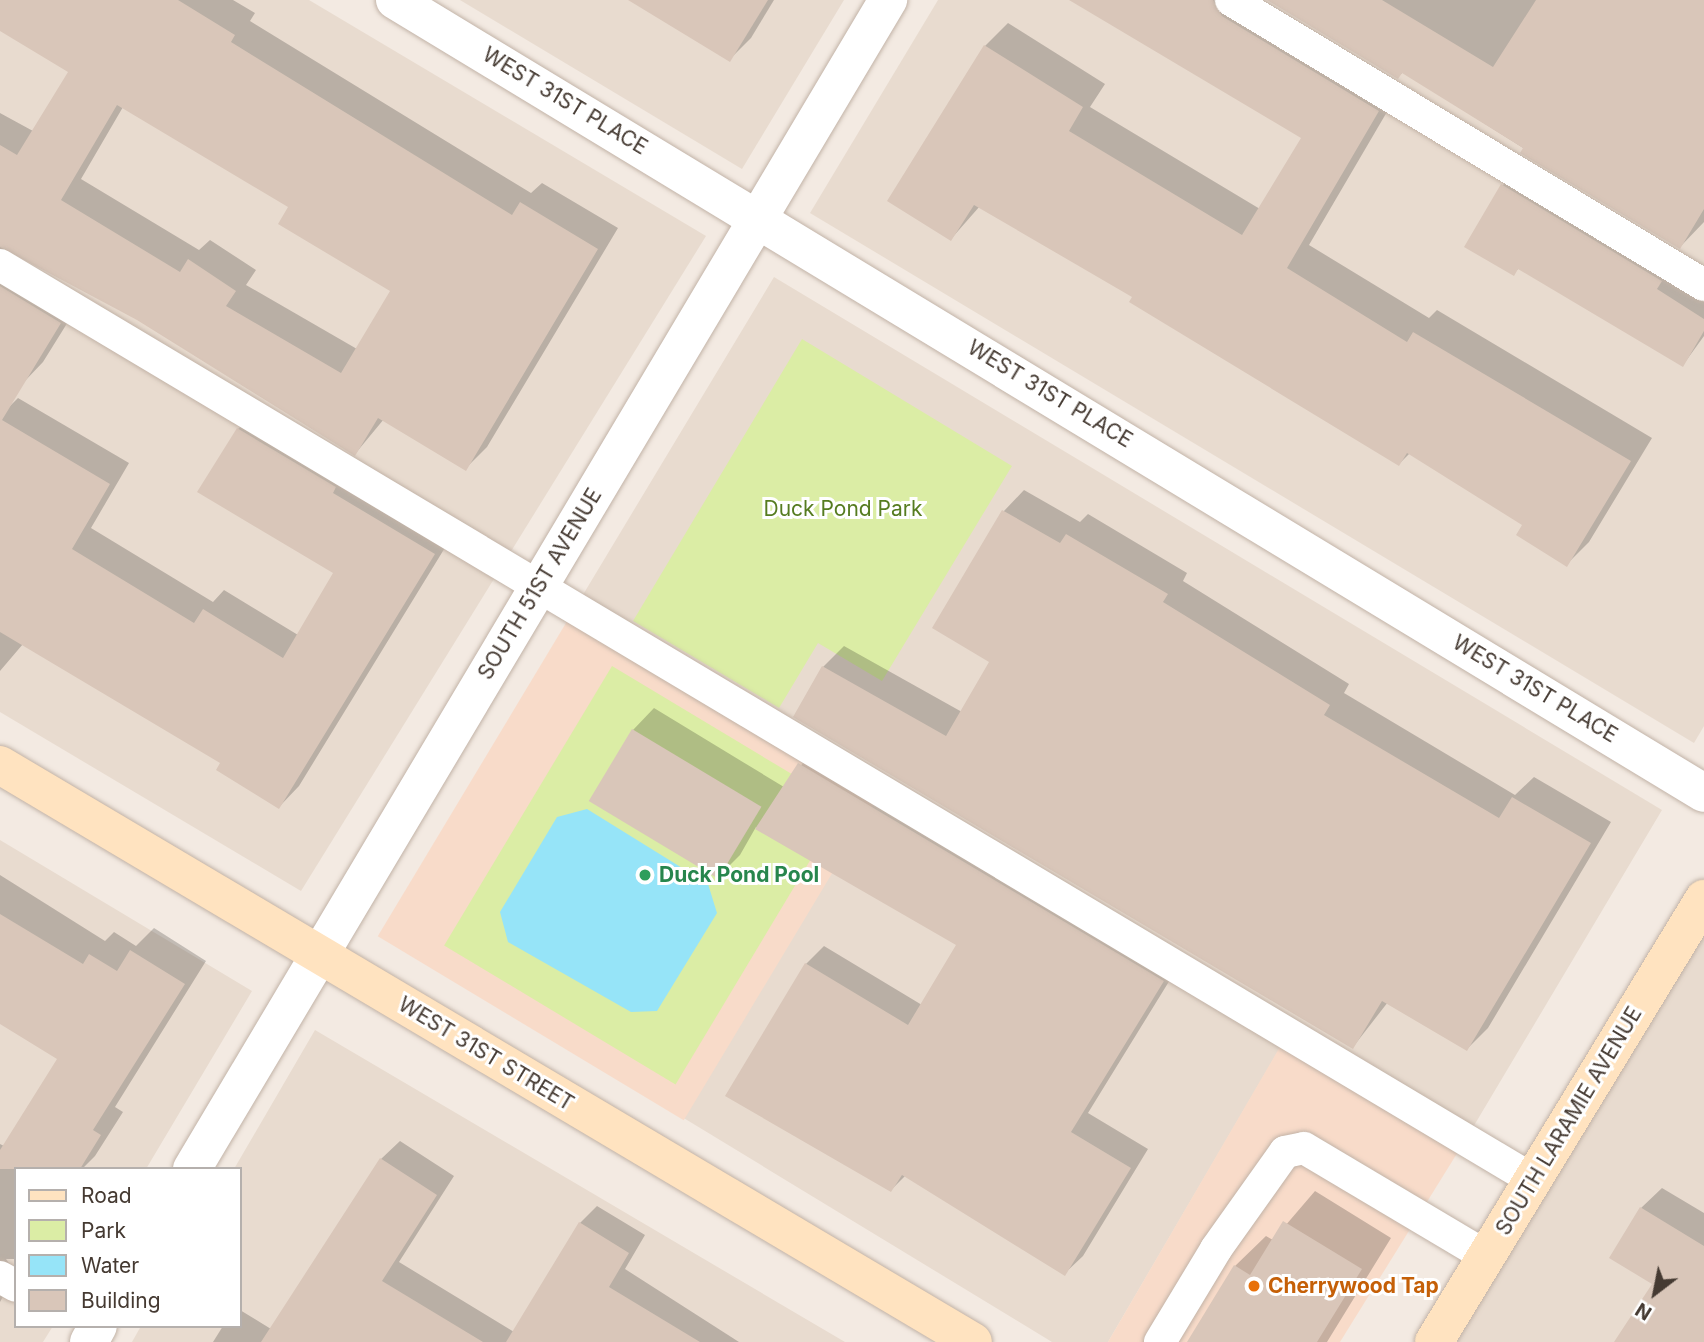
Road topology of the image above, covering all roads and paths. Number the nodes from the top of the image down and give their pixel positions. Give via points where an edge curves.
1 (395, 0) edge
2 (888, 0) edge
3 (1231, 0) edge
4 (759, 217) junction
5 (0, 265) edge
6 (1704, 285) edge
7 (539, 586) junction
8 (0, 765) edge
9 (1704, 793) edge
10 (1704, 899) edge
11 (319, 955) junction
12 (193, 1167) edge
13 (1533, 1180) junction
14 (1486, 1256) junction
15 (973, 1342) edge
16 (1160, 1342) edge
17 (1434, 1342) edge

1 - 4 street, WEST 31ST PLACE
2 - 4 street, SOUTH 51ST AVENUE
3 - 6 lane
4 - 7 street, SOUTH 51ST AVENUE
4 - 9 street, WEST 31ST PLACE
5 - 7 lane
7 - 11 street, SOUTH 51ST AVENUE
7 - 13 lane
8 - 11 main road, WEST 31ST STREET
10 - 13 main road, SOUTH LARAMIE AVENUE
11 - 12 street, SOUTH 51ST AVENUE
11 - 15 main road, WEST 31ST STREET
13 - 14 main road, SOUTH LARAMIE AVENUE
14 - 16 lane via 1304,1148 1285,1152 1216,1249
14 - 17 main road, SOUTH LARAMIE AVENUE

